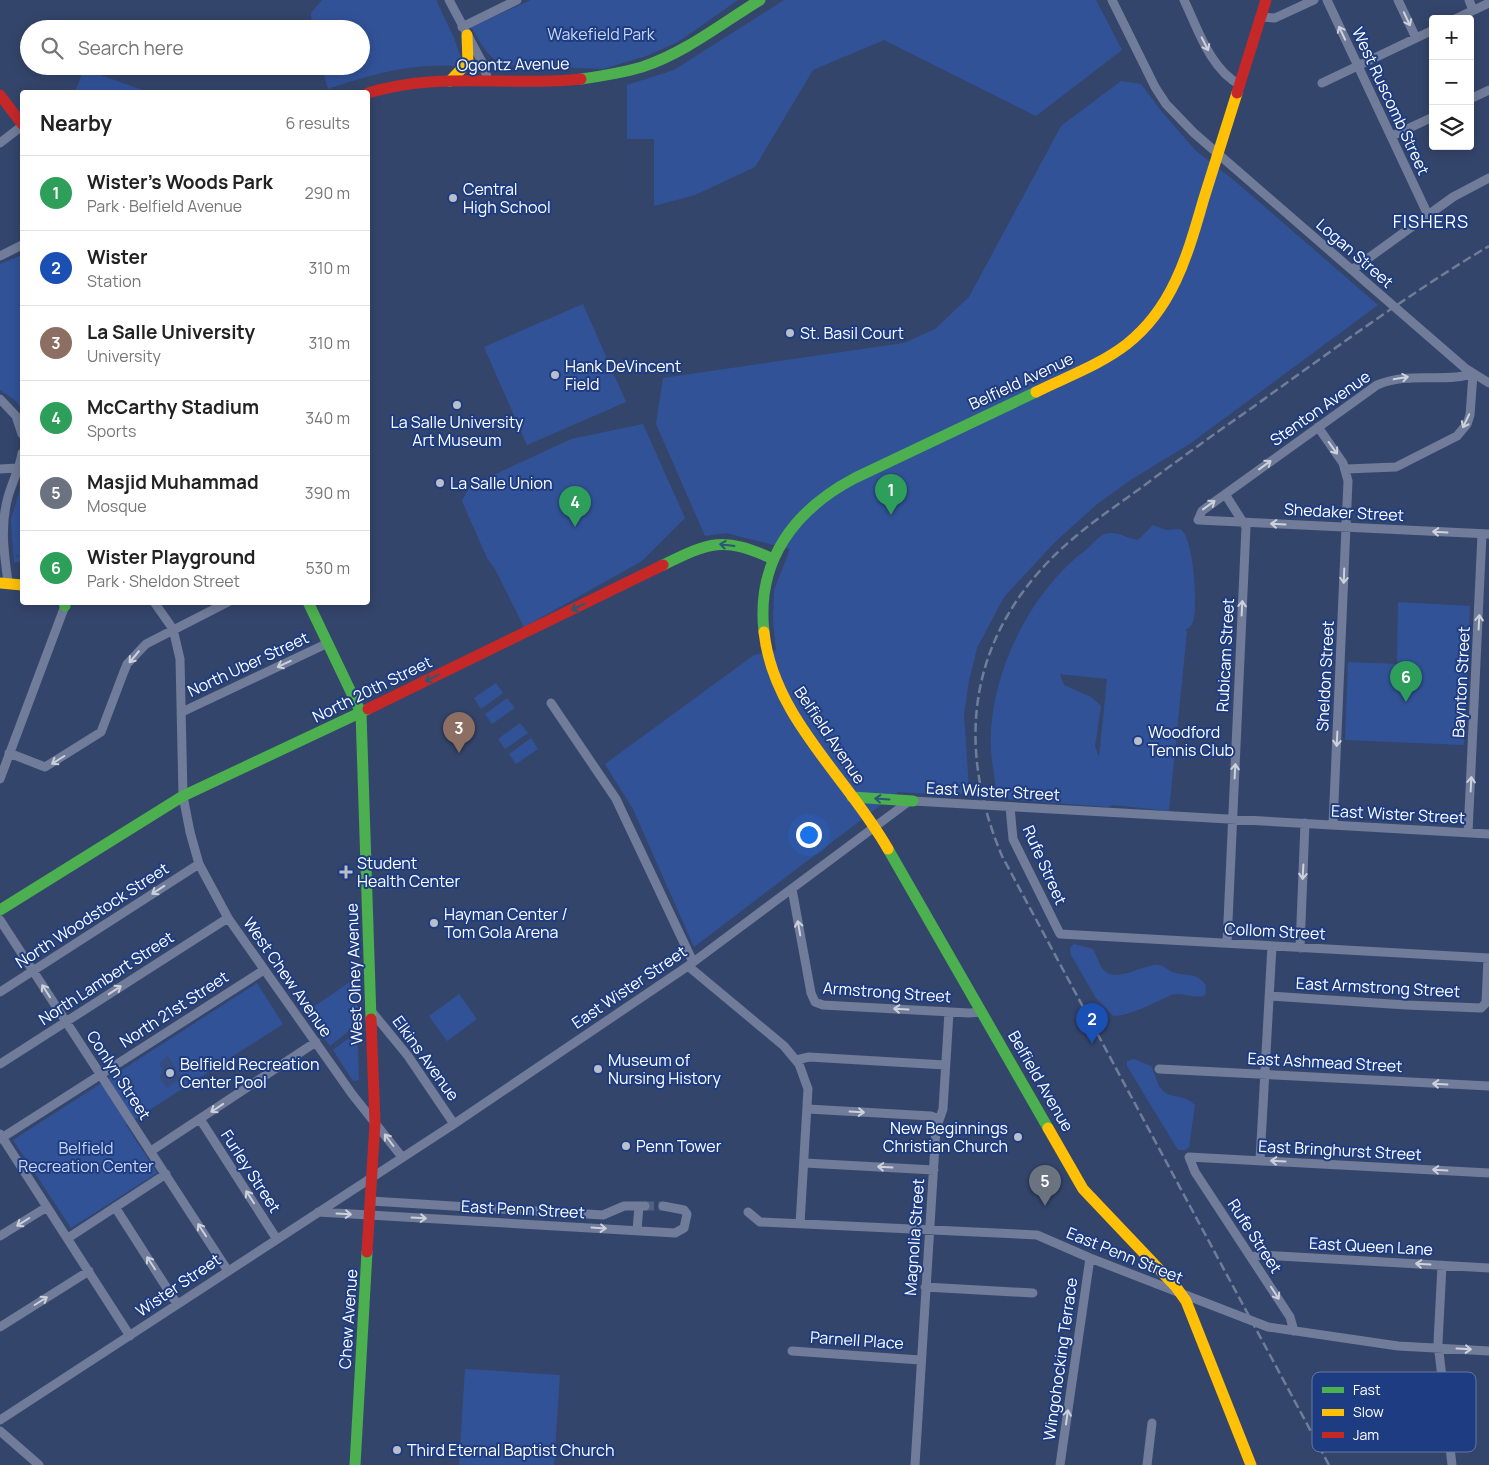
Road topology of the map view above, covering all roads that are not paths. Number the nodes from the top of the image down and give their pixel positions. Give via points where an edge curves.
1 (449, 0) edge
2 (517, 0) edge
3 (760, 0) edge
4 (1112, 0) edge
5 (1184, 0) edge
6 (1266, 0) edge
7 (1314, 0) edge
8 (1326, 0) edge
9 (1398, 0) edge
10 (1469, 0) edge
11 (1489, 3) edge
12 (1473, 10) junction
13 (1463, 15) edge
14 (1260, 17) junction
15 (464, 31) junction
16 (1429, 32) edge
17 (1416, 38) junction
18 (1357, 66) junction
19 (488, 80) junction
20 (450, 81) junction
21 (1322, 83) dead end
22 (1240, 85) junction
23 (1489, 90) edge
24 (370, 91) edge
25 (0, 95) edge
26 (1474, 97) edge
27 (1429, 119) edge
28 (20, 122) edge
29 (20, 127) edge
30 (1392, 136) junction
31 (0, 143) edge
32 (1219, 156) junction
33 (1489, 178) edge
34 (1428, 214) junction
35 (20, 246) edge
36 (0, 256) edge
37 (1352, 270) junction
38 (1472, 374) junction
39 (1489, 383) edge
40 (0, 399) edge
41 (1318, 427) junction
42 (20, 428) edge
43 (20, 459) edge
44 (0, 468) edge
45 (17, 468) junction
46 (1346, 469) junction
47 (1225, 494) junction
48 (1198, 520) joint
49 (1245, 523) junction
50 (1346, 528) junction
51 (1486, 534) edge
52 (773, 559) junction
53 (20, 575) edge
54 (4, 582) edge
55 (20, 585) edge
56 (1485, 590) edge
57 (65, 605) edge
58 (156, 605) edge
59 (222, 605) edge
60 (309, 605) edge
61 (173, 629) junction
62 (328, 643) junction
63 (550, 704) dead end
64 (182, 712) junction
65 (361, 713) junction
66 (10, 753) junction
67 (0, 779) edge
68 (183, 796) junction
69 (852, 797) junction
70 (912, 801) junction
71 (1010, 807) junction
72 (1233, 820) junction
73 (1305, 823) junction
74 (1333, 825) junction
75 (875, 827) junction
76 (1468, 833) junction
77 (1489, 834) edge
78 (199, 864) junction
79 (792, 889) junction
80 (0, 910) edge
81 (228, 918) junction
82 (0, 920) edge
83 (1060, 934) joint
84 (1227, 943) junction
85 (1272, 946) junction
86 (1300, 948) junction
87 (1489, 958) edge
88 (691, 964) junction
89 (264, 970) junction
90 (33, 971) junction
91 (0, 992) edge
92 (1269, 996) junction
93 (372, 1012) junction
94 (949, 1012) junction
95 (982, 1012) junction
96 (66, 1022) junction
97 (316, 1042) junction
98 (796, 1060) junction
99 (0, 1064) edge
100 (945, 1065) junction
101 (1159, 1068) dead end
102 (101, 1074) junction
103 (1264, 1074) junction
104 (1489, 1086) edge
105 (808, 1109) junction
106 (200, 1119) junction
107 (939, 1119) junction
108 (375, 1123) junction
109 (454, 1124) junction
110 (1, 1137) edge
111 (151, 1151) junction
112 (1189, 1157) joint
113 (402, 1158) junction
114 (1260, 1160) junction
115 (805, 1163) junction
116 (934, 1170) junction
117 (1489, 1173) edge
118 (166, 1174) junction
119 (373, 1176) junction
120 (372, 1201) junction
121 (663, 1206) tunnel mouth
122 (47, 1207) junction
123 (115, 1207) junction
124 (318, 1212) junction
125 (748, 1212) dead end
126 (370, 1216) junction
127 (800, 1224) junction
128 (637, 1230) junction
129 (929, 1231) junction
130 (0, 1236) edge
131 (68, 1238) junction
132 (276, 1238) junction
133 (1252, 1257) junction
134 (1090, 1258) junction
135 (1442, 1265) junction
136 (1489, 1268) edge
137 (228, 1270) junction
138 (89, 1271) junction
139 (925, 1287) junction
140 (1033, 1293) dead end
141 (1181, 1293) junction
142 (177, 1304) junction
143 (0, 1327) edge
144 (1294, 1331) junction
145 (130, 1336) junction
146 (1439, 1348) junction
147 (792, 1350) dead end
148 (1489, 1351) edge
149 (920, 1360) junction
150 (1442, 1372) edge
151 (0, 1420) edge
152 (1152, 1422) dead end
153 (0, 1431) edge
154 (1451, 1452) edge
155 (39, 1465) edge
156 (355, 1465) edge
157 (915, 1465) edge
158 (1060, 1465) edge
159 (1147, 1465) edge
160 (1251, 1465) edge
161 (1452, 1465) edge

1 - 15 street
2 - 15 street
3 - 19 street, Ogontz Avenue via 698,41 661,60 624,72 539,82
4 - 32 street, Logan Street via 1155,87 1179,118
5 -> 22 street via 1213,59 1227,76
6 - 14 street, Belfield Avenue
7 - 14 street via 1275,18
18 -> 8 street, West Ruscomb Street
9 -> 17 street
10 - 12 street
11 - 12 street
12 - 13 street
14 - 22 street, Belfield Avenue
15 - 19 street via 485,67
15 - 20 street via 469,45 468,62
16 - 17 street
17 - 18 street
18 - 21 street
18 - 30 street, West Ruscomb Street
19 - 20 street, Ogontz Avenue
20 - 24 street, Ogontz Avenue via 427,80
22 - 32 street, Belfield Avenue
23 - 26 street
25 - 28 street
27 - 30 street
29 - 31 street
30 - 34 street, West Ruscomb Street
32 - 37 street, Logan Street
32 - 52 street, Belfield Avenue via 1177,283 1159,312 1137,336 1100,362 832,490 796,522
33 - 34 street
34 - 37 street
35 - 36 street
37 - 38 street, Logan Street
38 - 39 street, Logan Street
41 -> 38 street, Stenton Avenue via 1371,389 1392,380 1408,376
38 -> 46 street via 1470,415 1457,436 1396,467
40 - 42 street via 16,416
41 -> 46 street
47 -> 41 street, Stenton Avenue
43 - 45 street
44 - 45 street
45 - 54 street via 3,524
46 - 50 street, Sheldon Street
48 -> 47 street, Stenton Avenue via 1202,511
47 - 49 street
48 - 49 street, Shedaker Street
50 -> 49 street, Shedaker Street
72 -> 49 street, Rubicam Street
51 -> 50 street, Shedaker Street
50 -> 74 street, Sheldon Street
51 - 56 street, Baynton Street
52 -> 65 street, North 20th Street via 730,545 711,544
52 - 69 street, Belfield Avenue via 764,591 762,614 769,663 795,716
53 - 54 street
54 - 55 street
76 -> 56 street, Baynton Street
57 - 66 street
58 - 61 street
59 - 61 street
60 - 62 street, West Olney Avenue
61 - 64 street, West Chew Avenue via 180,659
61 -> 66 street via 152,640 128,664 99,734 46,766
62 -> 64 street, North Uber Street
62 - 65 street, West Olney Avenue
63 - 88 street via 616,799
64 - 68 street, West Chew Avenue
65 - 68 street, North 20th Street
65 - 93 street, West Olney Avenue
66 - 67 street
68 - 78 street, West Chew Avenue
68 - 80 street, North 20th Street
70 -> 69 street
69 - 75 street, Belfield Avenue
70 - 71 street, East Wister Street
70 - 75 street, East Wister Street
71 - 72 street, East Wister Street
71 - 83 street, Rufe Street via 1010,827 1015,844
72 - 73 street, East Wister Street
72 - 84 street, Rubicam Street
73 - 74 street, East Wister Street
73 -> 86 street
74 - 76 street, East Wister Street
75 - 79 street, East Wister Street
75 - 95 street, Belfield Avenue
76 - 77 street, East Wister Street
78 - 81 street, West Chew Avenue
78 -> 90 street, North Woodstock Street
79 - 88 street, East Wister Street
94 -> 79 street, Armstrong Street via 814,1002
81 - 89 street, West Chew Avenue
96 -> 81 street, North Lambert Street
82 - 90 street, Conlyn Street
83 - 84 street, Collom Street
84 - 85 street, Collom Street
85 - 86 street, Collom Street
85 - 92 street
86 - 87 street, Collom Street
87 - 92 street, East Armstrong Street via 1485,1007
88 - 98 street
88 - 109 street, East Wister Street
89 - 97 street, West Chew Avenue
89 - 102 street, North 21st Street
90 - 91 street, North Woodstock Street
96 -> 90 street, Conlyn Street
92 - 103 street
93 - 108 street, West Olney Avenue
93 - 109 street, Elkins Avenue via 408,1056
94 - 95 street, Armstrong Street
94 - 100 street, Magnolia Street
95 - 141 street, Belfield Avenue via 1087,1194
96 - 99 street, North Lambert Street
96 - 102 street, Conlyn Street
97 -> 106 street
97 - 108 street, West Chew Avenue
98 - 100 street via 809,1057
98 - 105 street via 808,1089
100 - 107 street, Magnolia Street via 943,1108
101 - 103 street, East Ashmead Street
102 - 110 street, North 21st Street
102 - 111 street, Conlyn Street
104 -> 103 street, East Ashmead Street
103 - 114 street
105 -> 107 street
105 - 115 street
106 - 111 street
132 -> 106 street, Furley Street
107 - 116 street, Magnolia Street
113 -> 108 street, West Chew Avenue
108 - 119 street, West Olney Avenue
109 - 113 street, East Wister Street
110 - 122 street
111 - 118 street, Conlyn Street
112 - 114 street, East Bringhurst Street
112 - 133 street, Rufe Street via 1195,1172
113 - 119 street, East Wister Street
117 -> 114 street, East Bringhurst Street
116 -> 115 street
115 - 127 street
116 - 129 street, Magnolia Street
118 - 123 street
137 -> 118 street, Conlyn Street
119 - 120 street, Chew Avenue
119 - 124 street, Wister Street
120 - 126 street, Chew Avenue
120 - 128 street, East Penn Street via 603,1215 624,1206 642,1206
121 - 128 street, East Penn Street via 684,1210 687,1214 684,1228 675,1233
122 -> 130 street
122 - 131 street
123 - 131 street
142 -> 123 street
124 -> 126 street, East Penn Street
124 - 132 street, Wister Street
125 - 127 street, East Penn Street via 760,1222
126 -> 128 street, East Penn Street
126 - 156 street, Chew Avenue
127 - 129 street, East Penn Street
129 - 134 street, East Penn Street via 1037,1235
129 - 139 street, Magnolia Street
131 - 138 street
132 - 137 street, Wister Street
135 -> 133 street, East Queen Lane
133 -> 144 street, Rufe Street via 1290,1317
134 - 141 street, East Penn Street
158 -> 134 street, Wingohocking Terrace
135 - 136 street, East Queen Lane
135 - 146 street
137 - 142 street, Wister Street
143 -> 138 street
138 - 145 street
139 - 140 street
139 - 149 street, Magnolia Street
141 - 144 street, East Penn Street via 1254,1322
141 - 160 street, Belfield Avenue
142 - 145 street, Wister Street
144 - 146 street, East Penn Street via 1389,1345
145 - 151 street, Wister Street
146 -> 148 street, East Penn Street
146 - 150 street
147 - 149 street, Parnell Place
149 - 157 street, Magnolia Street
152 - 159 street
153 - 155 street
154 - 161 street

